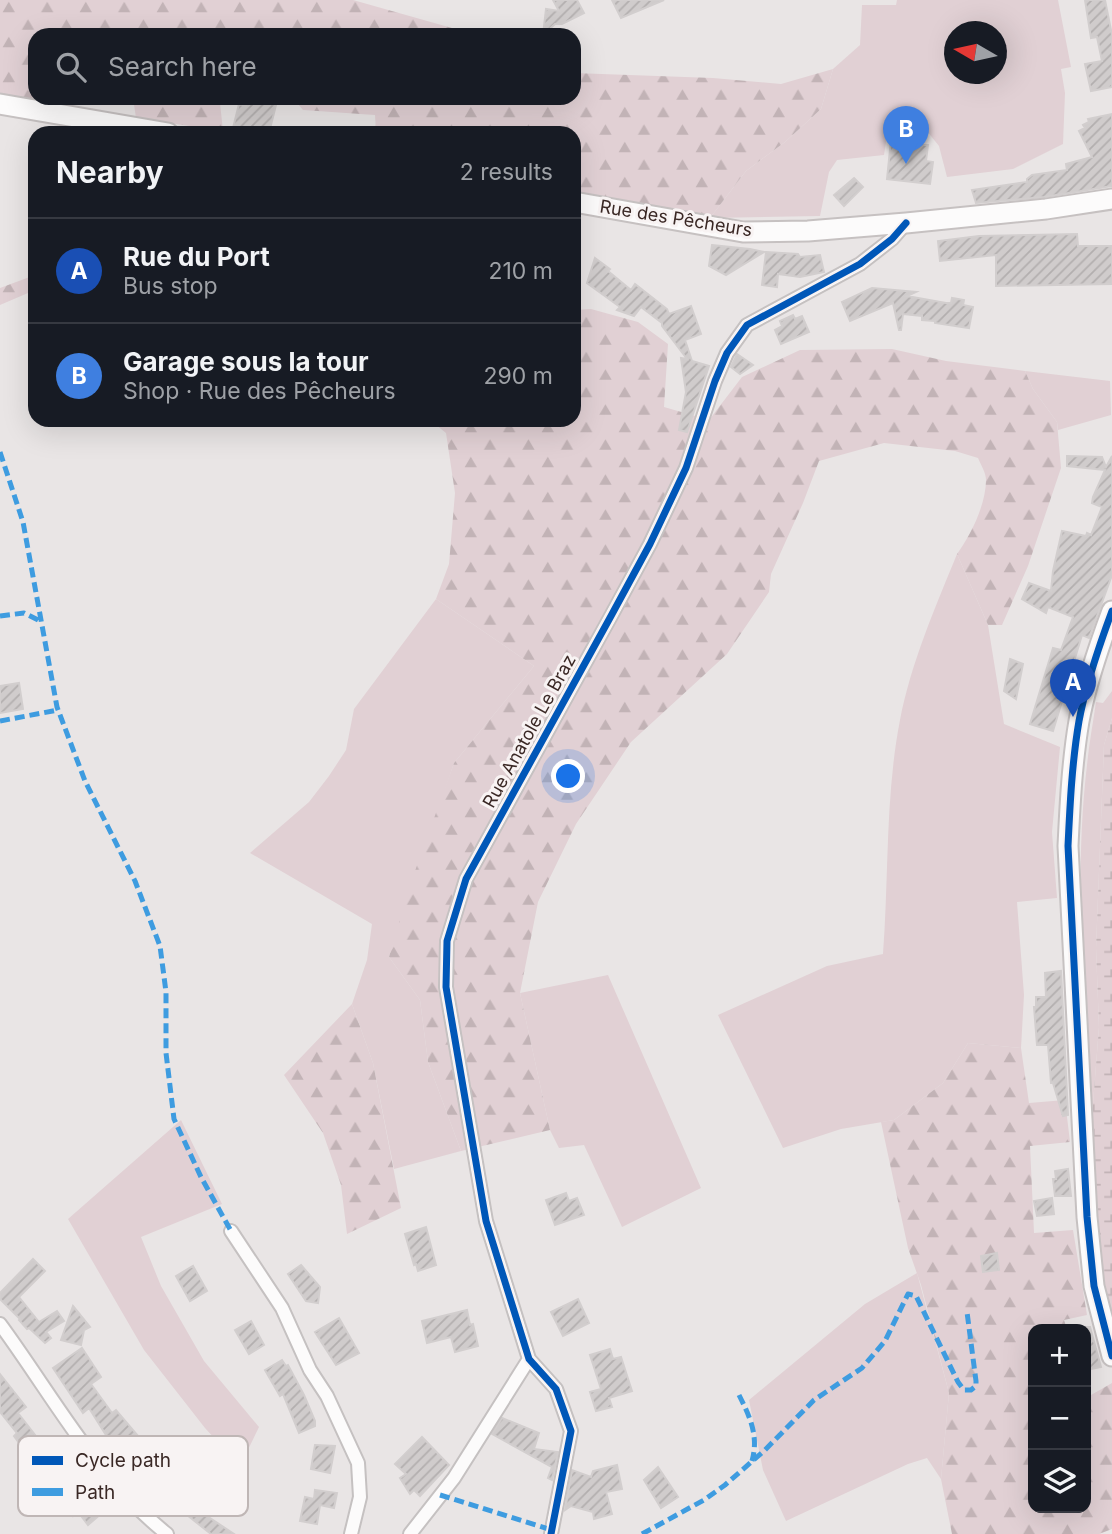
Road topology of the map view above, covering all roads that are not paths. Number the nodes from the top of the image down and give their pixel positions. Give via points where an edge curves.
1 (0, 104) edge
2 (127, 126) edge
3 (1112, 199) edge
4 (581, 203) edge
5 (906, 223) junction
6 (1112, 611) edge
7 (231, 1231) dead end
8 (0, 1324) edge
9 (1112, 1356) edge
10 (529, 1359) junction
11 (79, 1436) edge
12 (144, 1516) edge
13 (167, 1534) edge
14 (351, 1534) edge
15 (411, 1534) edge
16 (551, 1534) edge

1 - 2 street
3 - 5 street, Rue des Pêcheurs
4 - 5 street, Rue des Pêcheurs via 743,232
5 - 10 street, Rue Anatole Le Braz via 860,264 747,325 727,353 686,468 650,544 466,879 446,942 446,987 486,1221
6 - 9 street via 1079,720 1068,846 1087,1217 1094,1286
7 - 14 street via 282,1308 358,1463 360,1497
8 - 11 street
10 - 15 street via 454,1478
10 - 16 street via 556,1389 571,1431
12 - 13 street

